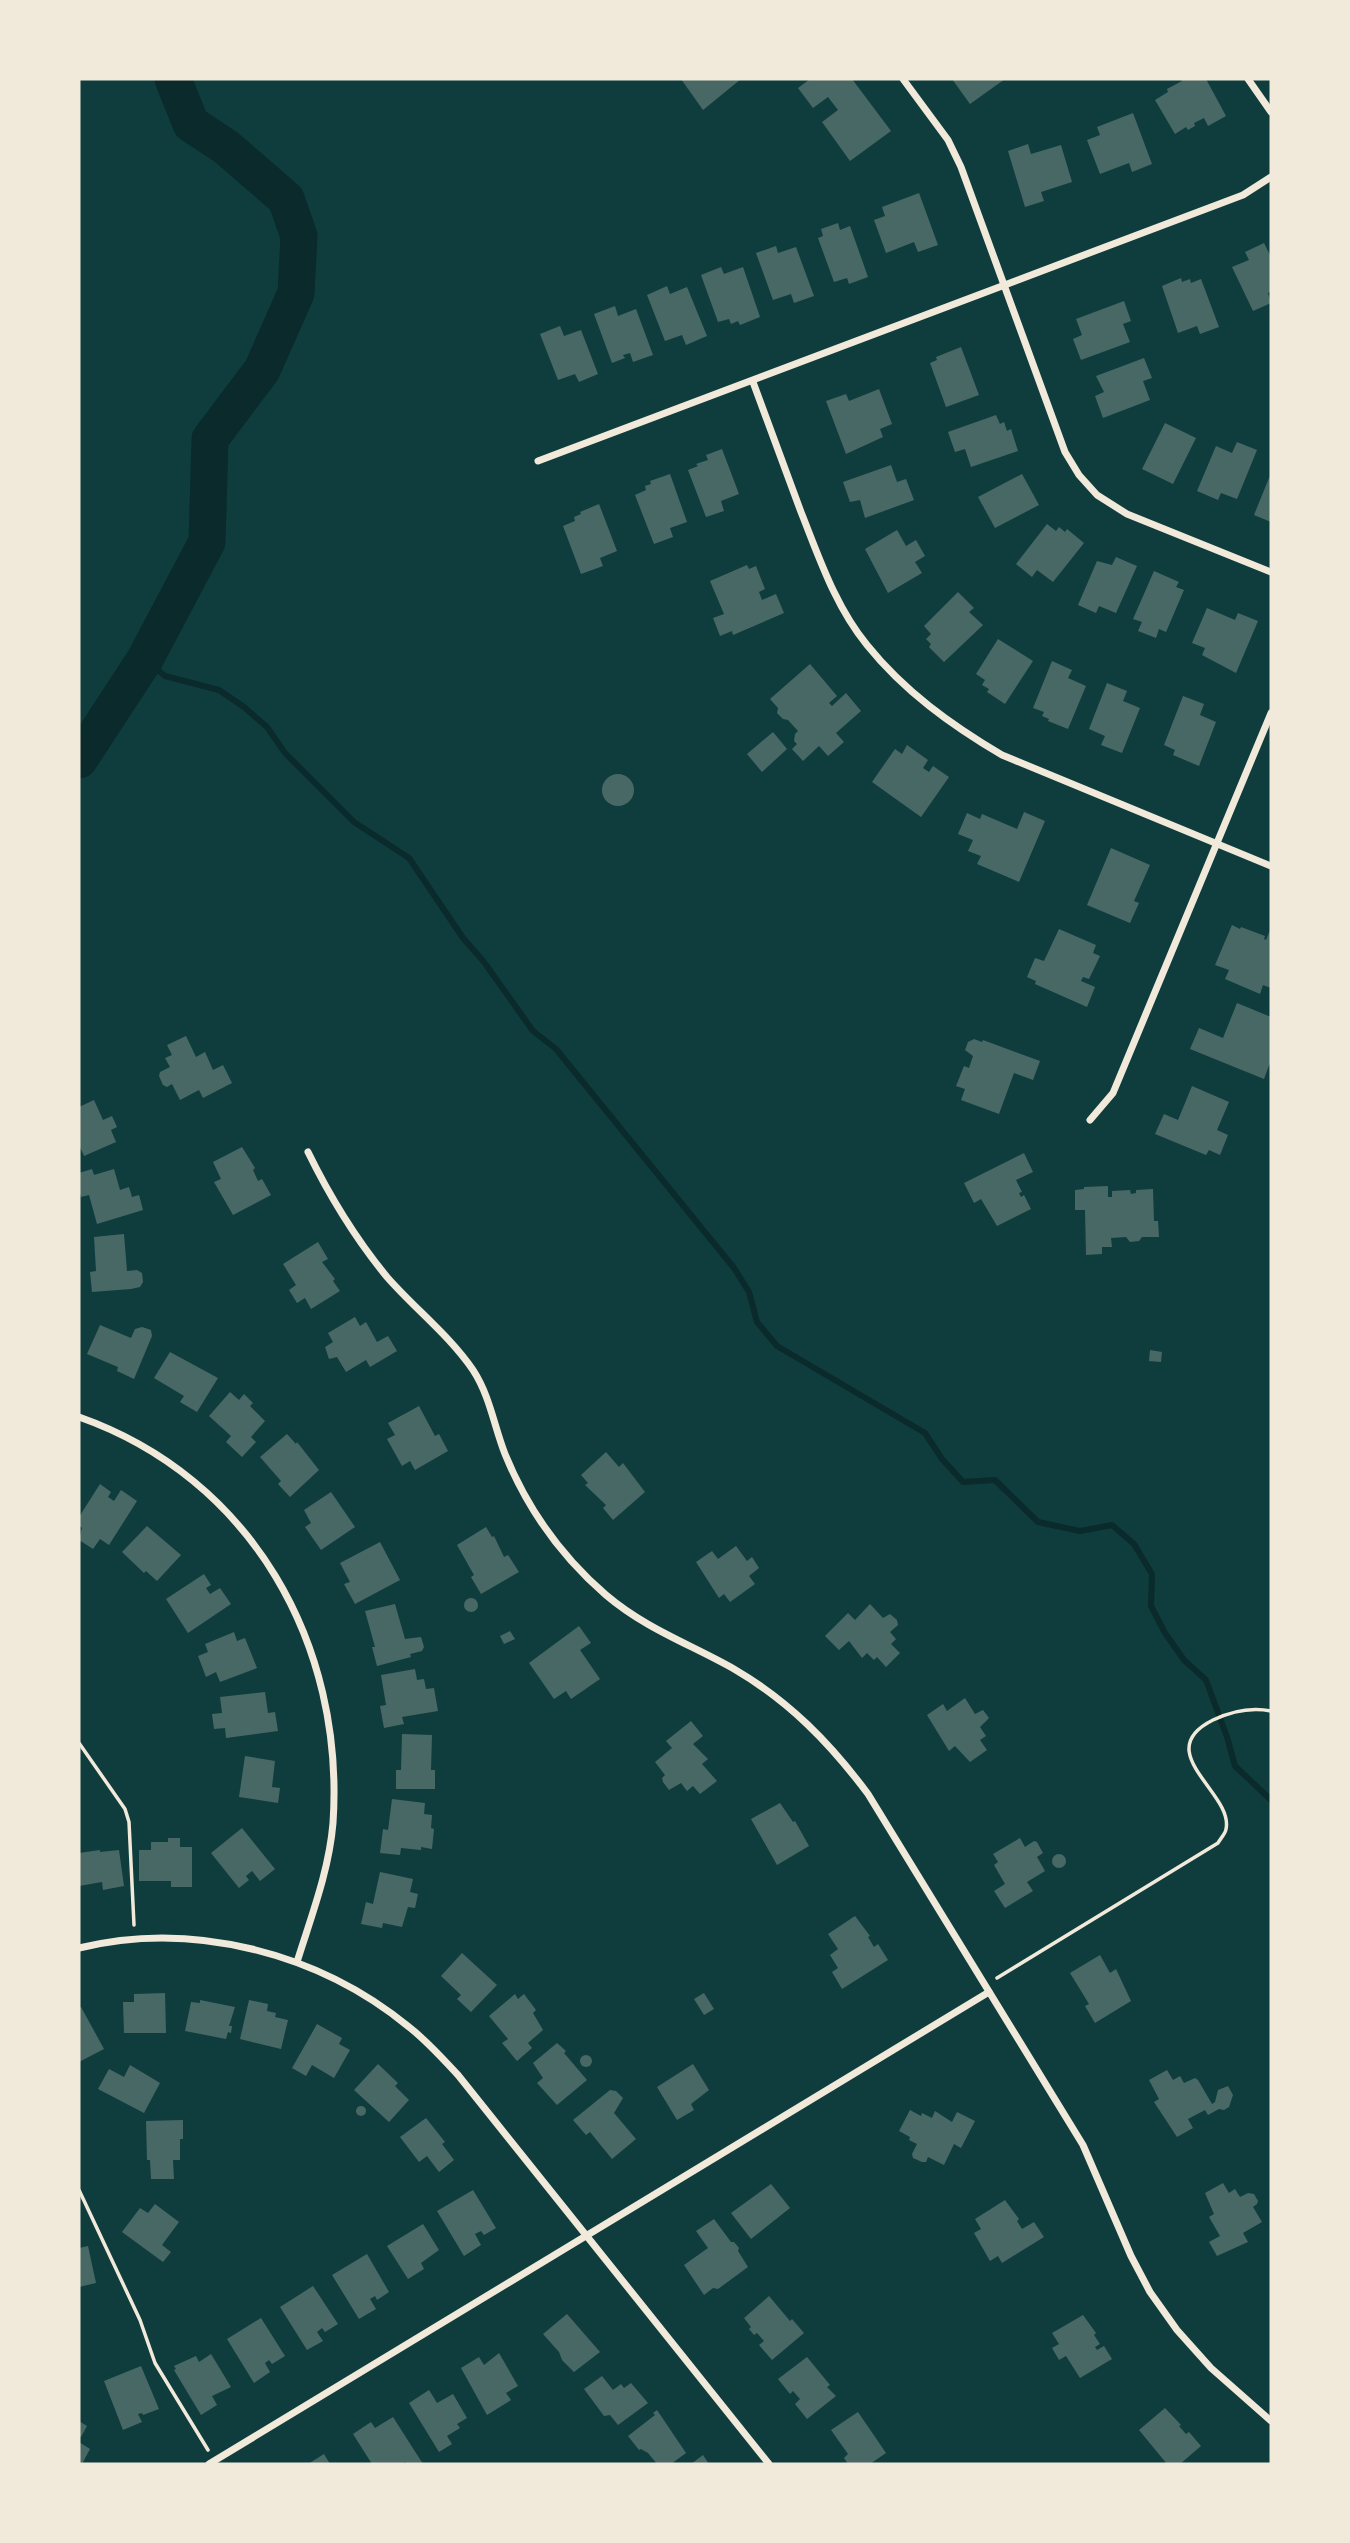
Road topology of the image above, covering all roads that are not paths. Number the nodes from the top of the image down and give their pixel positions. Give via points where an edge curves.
1 (903, 79) edge
2 (1248, 79) edge
3 (1271, 113) edge
4 (1271, 177) edge
5 (1004, 286) junction
6 (753, 382) junction
7 (538, 461) dead end
8 (1271, 572) edge
9 (1271, 713) edge
10 (1218, 844) junction
11 (1271, 866) edge
12 (1090, 1120) dead end
13 (308, 1152) dead end
14 (79, 1417) edge
15 (79, 1948) edge
16 (298, 1962) junction
17 (989, 1992) junction
18 (587, 2234) junction
19 (1271, 2421) edge
20 (212, 2463) edge
21 (769, 2464) edge

1 - 5 street via 953,149
2 - 3 street
4 - 5 street via 1243,195
5 - 6 street
5 - 8 street via 1065,452 1097,495 1127,514
6 - 7 street
6 - 10 street via 823,570 865,643 892,673 946,720 1002,755
9 - 10 street
10 - 11 street
10 - 12 street via 1113,1093
13 - 17 street via 358,1240 475,1373 505,1454 547,1531 607,1596 771,1693 831,1747 868,1794
14 - 16 street via 153,1453 222,1508 278,1579 308,1641 330,1724 335,1775 324,1877
15 - 16 street via 135,1940 189,1940 227,1944
16 - 18 street via 383,2007 435,2050
17 - 18 street
17 - 19 street via 1083,2145 1150,2292 1211,2368
18 - 20 street
18 - 21 street

